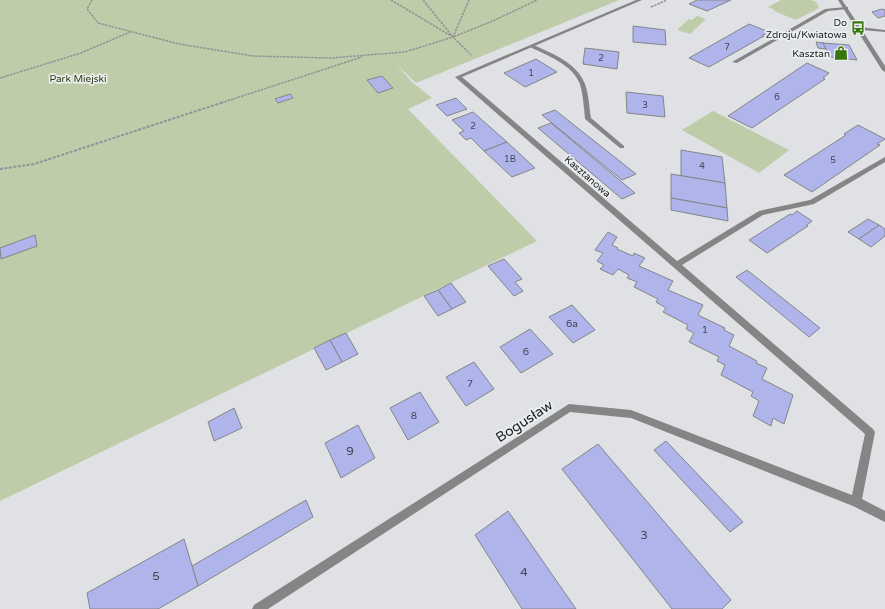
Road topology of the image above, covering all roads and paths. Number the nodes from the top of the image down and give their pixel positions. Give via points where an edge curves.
1 (92, 0) edge
2 (391, 0) edge
3 (423, 0) edge
4 (469, 0) edge
5 (537, 0) edge
6 (640, 0) edge
7 (840, 0) edge
8 (846, 8) junction
9 (858, 28) junction
10 (885, 31) edge
11 (130, 32) junction
12 (452, 37) junction
13 (532, 46) junction
14 (367, 55) junction
15 (735, 62) dead end
16 (482, 66) junction
17 (885, 70) edge
18 (0, 78) edge
19 (622, 147) dead end
20 (885, 159) edge
21 (0, 169) edge
22 (676, 264) junction
23 (856, 502) junction
24 (885, 517) edge
25 (258, 609) edge

1 - 11 path via 87,9 98,23
2 - 12 path
3 - 12 path
4 - 12 path
5 - 12 path
6 - 13 street, Kasztanowa
7 - 8 street
8 - 9 street
8 - 15 street via 827,10
9 - 10 street
9 - 17 street
11 - 14 path via 179,44 253,56 331,58
11 - 18 path via 81,53
12 - 14 path via 405,52
12 - 16 path
13 - 16 street, Kasztanowa
13 - 19 street via 576,72 581,80 588,119
14 - 21 path via 34,164
16 - 22 street, Kasztanowa via 458,77
20 - 22 street via 812,202 761,212
22 - 23 street via 870,432
23 - 24 street, Bogusław
23 - 25 street, Bogusław via 631,414 569,408

